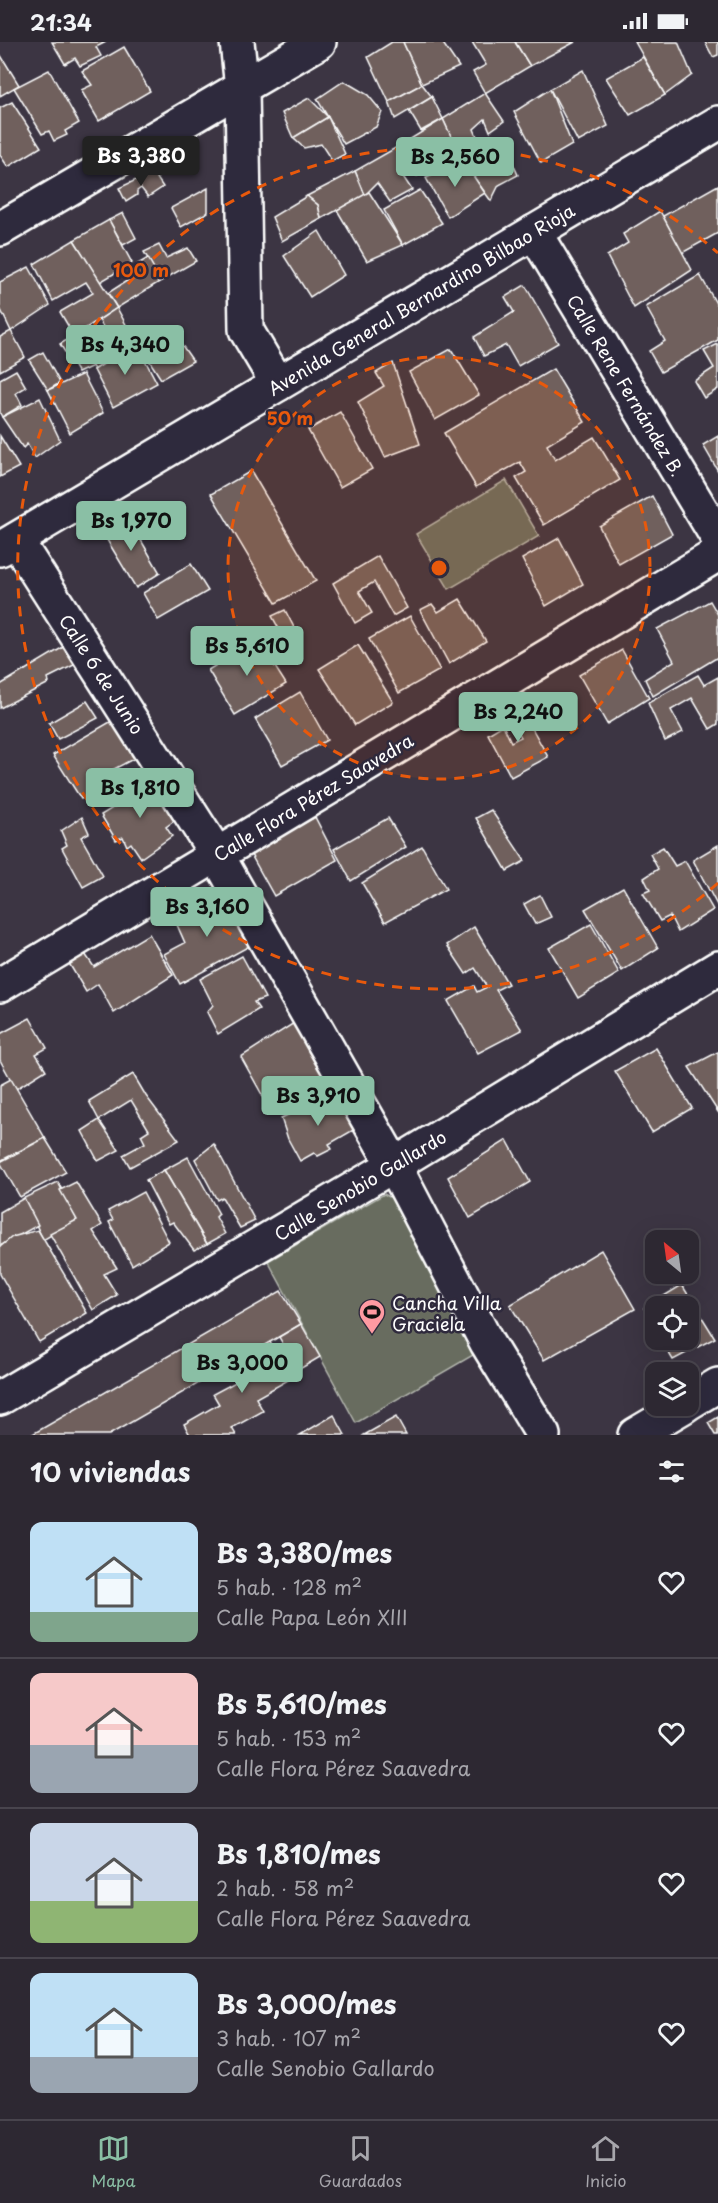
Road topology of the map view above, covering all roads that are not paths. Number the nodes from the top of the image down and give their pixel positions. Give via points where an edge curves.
1 (237, 42) edge
2 (319, 42) edge
3 (242, 88) junction
4 (718, 123) edge
5 (0, 229) edge
6 (534, 232) junction
7 (278, 384) junction
8 (718, 538) edge
9 (8, 544) edge
10 (718, 554) edge
11 (217, 855) junction
12 (718, 968) edge
13 (0, 985) edge
14 (394, 1165) junction
15 (718, 1385) edge
16 (699, 1396) edge
17 (0, 1398) edge
18 (667, 1416) edge
19 (543, 1435) edge
20 (636, 1435) edge

1 - 3 street
2 - 3 street
3 - 5 street
3 - 7 street via 246,330
4 - 6 street, Avenida General Bernardino Bilbao Rioja
6 - 7 street, Avenida General Bernardino Bilbao Rioja
6 - 8 street, Calle Rene Fernández B.
7 - 9 street, Avenida General Bernardino Bilbao Rioja
9 - 11 street, Calle 6 de Junio
10 - 11 street, Calle Flora Pérez Saavedra
11 - 13 street, Calle Flora Pérez Saavedra
11 - 14 street, Calle 6 de Junio
12 - 14 street, Calle Senobio Gallardo
14 - 17 street, Calle Senobio Gallardo
14 - 19 street, Calle 6 de Junio via 487,1343
15 - 16 street
18 - 20 street

